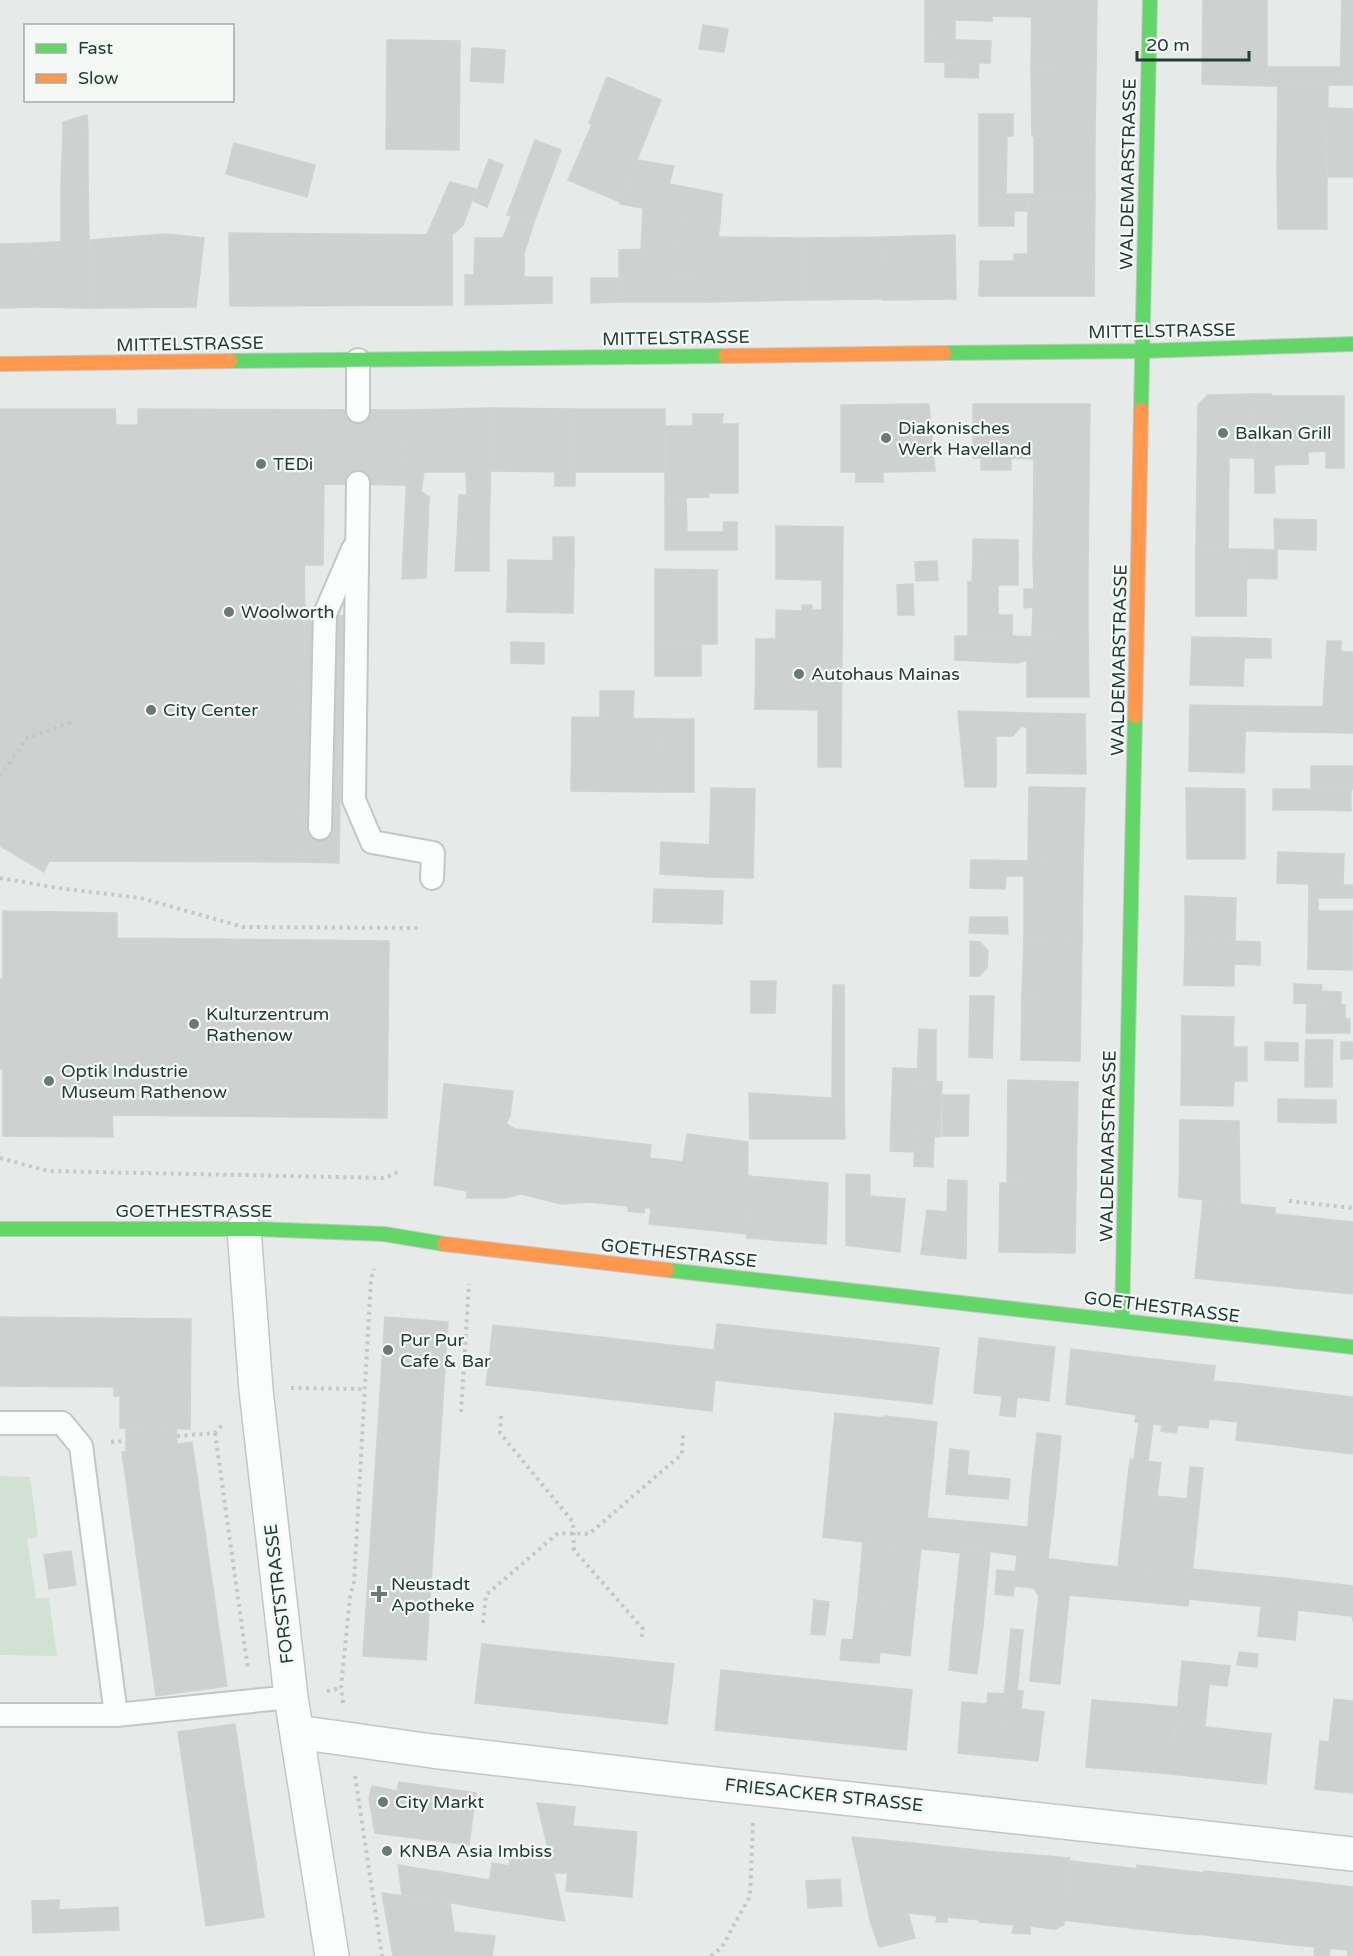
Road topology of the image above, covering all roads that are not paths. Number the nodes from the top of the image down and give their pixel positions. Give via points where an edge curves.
1 (1150, 0) edge
2 (1353, 344) edge
3 (1143, 351) junction
4 (358, 360) junction
5 (0, 363) edge
6 (358, 411) dead end
7 (358, 483) dead end
8 (357, 539) junction
9 (320, 828) dead end
10 (432, 878) dead end
11 (0, 1229) edge
12 (244, 1229) junction
13 (1122, 1320) junction
14 (1353, 1347) edge
15 (0, 1423) edge
16 (291, 1697) junction
17 (0, 1715) edge
18 (116, 1715) junction
19 (297, 1732) junction
20 (1353, 1854) edge
21 (332, 1956) edge

1 - 3 street, WALDEMARSTRASSE
2 - 3 street, MITTELSTRASSE
3 - 4 street, MITTELSTRASSE
3 - 13 street, WALDEMARSTRASSE
4 - 5 street, MITTELSTRASSE
4 - 6 lane
7 - 8 lane
8 - 9 lane via 325,614
8 - 10 lane via 354,800 372,842 433,853
11 - 12 street, GOETHESTRASSE
12 - 13 street, GOETHESTRASSE via 384,1234 470,1248
12 - 16 street, FORSTSTRASSE via 256,1390
13 - 14 street, GOETHESTRASSE
15 - 18 lane via 62,1423 81,1446
16 - 18 lane
16 - 19 street, FORSTSTRASSE
17 - 18 lane
19 - 20 street, FRIESACKER STRASSE via 688,1781
19 - 21 street, FORSTSTRASSE

